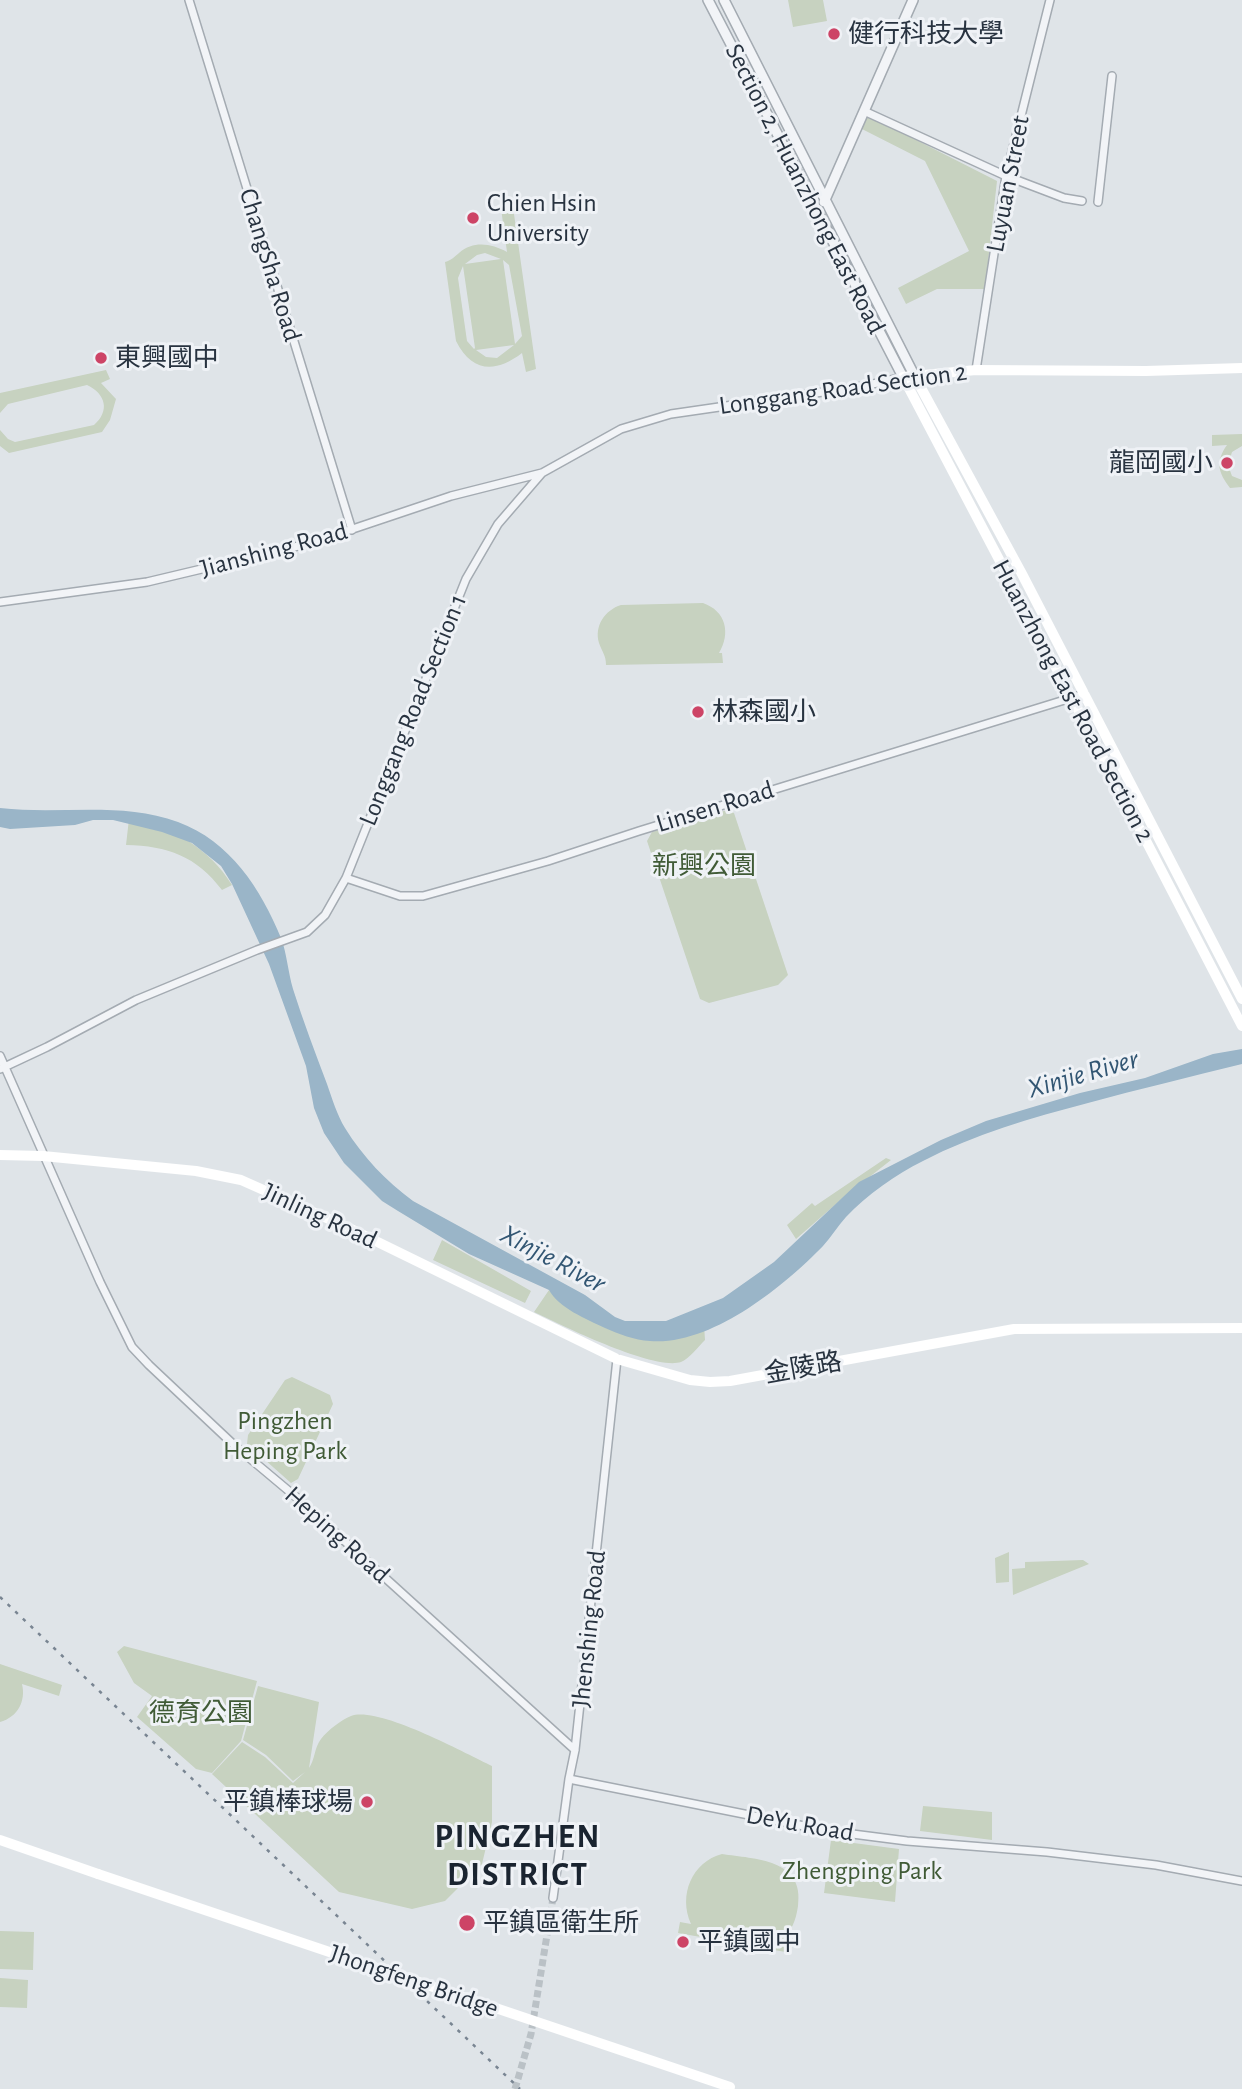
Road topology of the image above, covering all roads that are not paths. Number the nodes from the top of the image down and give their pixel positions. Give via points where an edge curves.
1 (189, 0) edge
2 (708, 0) edge
3 (724, 0) edge
4 (913, 0) edge
5 (1050, 0) edge
6 (1112, 76) dead end
7 (864, 111) junction
8 (1006, 176) junction
9 (825, 200) junction
10 (1082, 201) dead end
11 (1098, 202) dead end
12 (817, 213) junction
13 (1242, 368) edge
14 (976, 370) junction
15 (914, 376) junction
16 (903, 377) junction
17 (542, 473) junction
18 (352, 530) junction
19 (0, 602) edge
20 (1084, 694) junction
21 (1072, 698) junction
22 (346, 878) junction
23 (1242, 999) edge
24 (1242, 1026) edge
25 (0, 1056) edge
26 (2, 1068) edge
27 (0, 1155) edge
28 (43, 1156) junction
29 (1242, 1328) edge
30 (617, 1359) junction
31 (575, 1750) junction
32 (569, 1779) junction
33 (0, 1840) edge
34 (1242, 1881) edge
35 (553, 1898) tunnel mouth
36 (734, 2088) edge

1 - 18 street, ChangSha Road
2 - 12 street, Section 2, Huanzhong East Road
3 - 9 street, Section 2, Huanzhong East Road
4 - 7 street
5 - 8 street, Luyuan Street
6 - 11 street
7 - 8 street
7 - 9 street
8 - 10 street
8 - 14 street, Luyuan Street
9 - 12 street
9 - 15 street, Section 2, Huanzhong East Road
12 - 16 street, Section 2, Huanzhong East Road
13 - 14 main road, Longgang Road Section 2
14 - 15 main road, Longgang Road Section 2
15 - 16 main road, Longgang Road Section 2
15 - 20 main road, Huanzhong East Road Section 2
16 - 17 street, Longgang Road Section 2 via 671,414 621,429
16 - 21 main road, Huanzhong East Road Section 2
17 - 18 street, Jianshing Road via 451,496
17 - 22 street, Longgang Road Section 1 via 498,524 466,579
18 - 19 street, Jianshing Road via 147,582
20 - 21 street, Linsen Road
20 - 23 main road, Huanzhong East Road Section 2
21 - 22 street, Linsen Road via 423,896 400,896
21 - 24 main road, Huanzhong East Road Section 2
22 - 26 street, Longgang Road Section 1 via 325,915 307,932 136,1000
25 - 26 street, Heping Road
26 - 28 street, Heping Road
27 - 28 main road, Jinling Road
28 - 30 main road, Jinling Road via 241,1180
28 - 31 street, Heping Road via 132,1347 234,1445
29 - 30 main road, 金陵路 via 1049,1327 710,1382
30 - 31 street, Jhenshing Road
31 - 32 street, Jhenshing Road
32 - 34 street, DeYu Road via 829,1831 1156,1864
32 - 35 street, Jhenshing Road
33 - 36 main road, Jhongfeng Bridge, bridge

